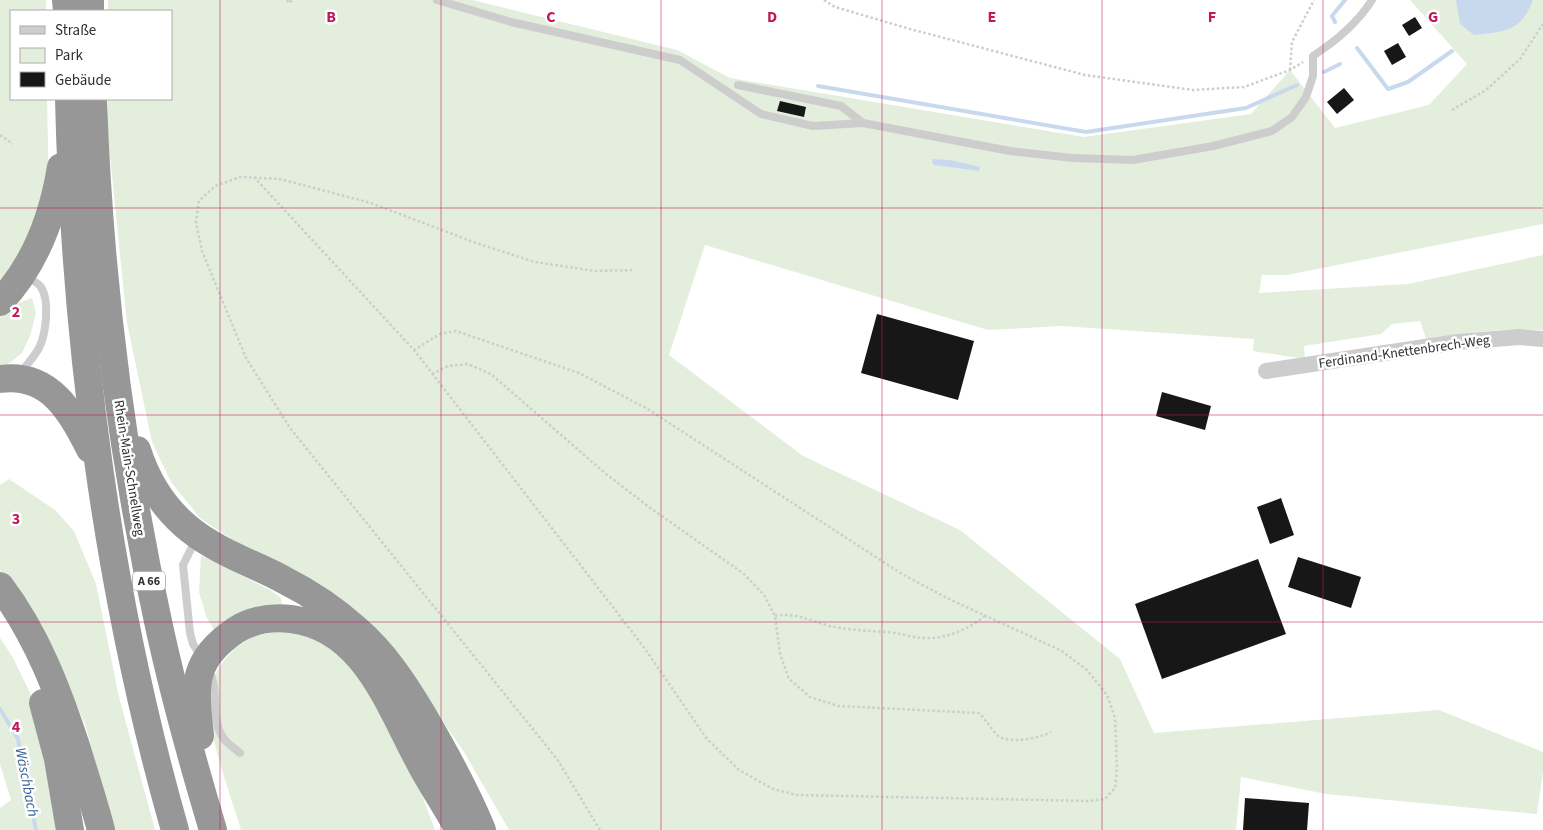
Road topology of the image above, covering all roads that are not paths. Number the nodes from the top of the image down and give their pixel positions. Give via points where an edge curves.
1 (438, 0) edge
2 (1372, 0) edge
3 (738, 86) dead end
4 (93, 100) edge
5 (69, 108) edge
6 (864, 123) junction
7 (22, 275) junction
8 (0, 302) edge
9 (1543, 339) edge
10 (1266, 371) dead end
11 (115, 376) junction
12 (8, 379) edge
13 (102, 486) junction
14 (200, 538) junction
15 (0, 586) edge
16 (0, 620) edge
17 (204, 661) junction
18 (66, 717) junction
19 (240, 753) dead end
20 (447, 756) junction
21 (420, 763) junction
22 (200, 784) junction
23 (74, 827) edge
24 (101, 830) edge
25 (175, 830) edge
26 (213, 830) edge
27 (444, 830) edge
28 (458, 830) edge
29 (482, 830) edge
30 (497, 830) edge

1 - 6 lane via 512,22 680,60 761,114 813,126
2 - 6 lane via 1349,28 1313,56 1313,76 1306,97 1292,117 1272,131 1213,146 1132,160 1073,158 1010,151
3 - 6 lane via 841,106
4 - 11 highway, Rhein-Main-Schnellweg / A 66
5 - 7 highway via 57,195 44,233
5 - 13 highway, Rhein-Main-Schnellweg / A 66 via 79,298
7 - 8 highway
7 - 12 lane via 32,279 43,292 45,327 40,346 28,364
9 - 10 street, Ferdinand-Knettenbrech-Weg via 1519,337 1458,342
11 - 14 highway via 146,475 164,504
11 - 22 highway, Rhein-Main-Schnellweg / A 66 via 129,473 153,598
12 - 13 highway via 44,387 66,406 90,449
13 - 25 highway, Rhein-Main-Schnellweg / A 66 via 137,676
14 - 17 lane via 183,565 190,633
14 - 20 highway via 285,580 357,630 391,667
15 - 18 highway via 45,662
16 - 23 highway via 30,670 45,710
17 - 19 lane via 213,681 217,726 223,738
17 - 21 highway via 230,634 260,620 283,618 322,627 344,641 373,675
17 - 22 highway via 197,681 196,699 202,763
18 - 23 highway
18 - 24 highway
20 - 29 highway
20 - 30 highway via 482,802
21 - 27 highway
21 - 28 highway
22 - 26 highway, Rhein-Main-Schnellweg / A 66

